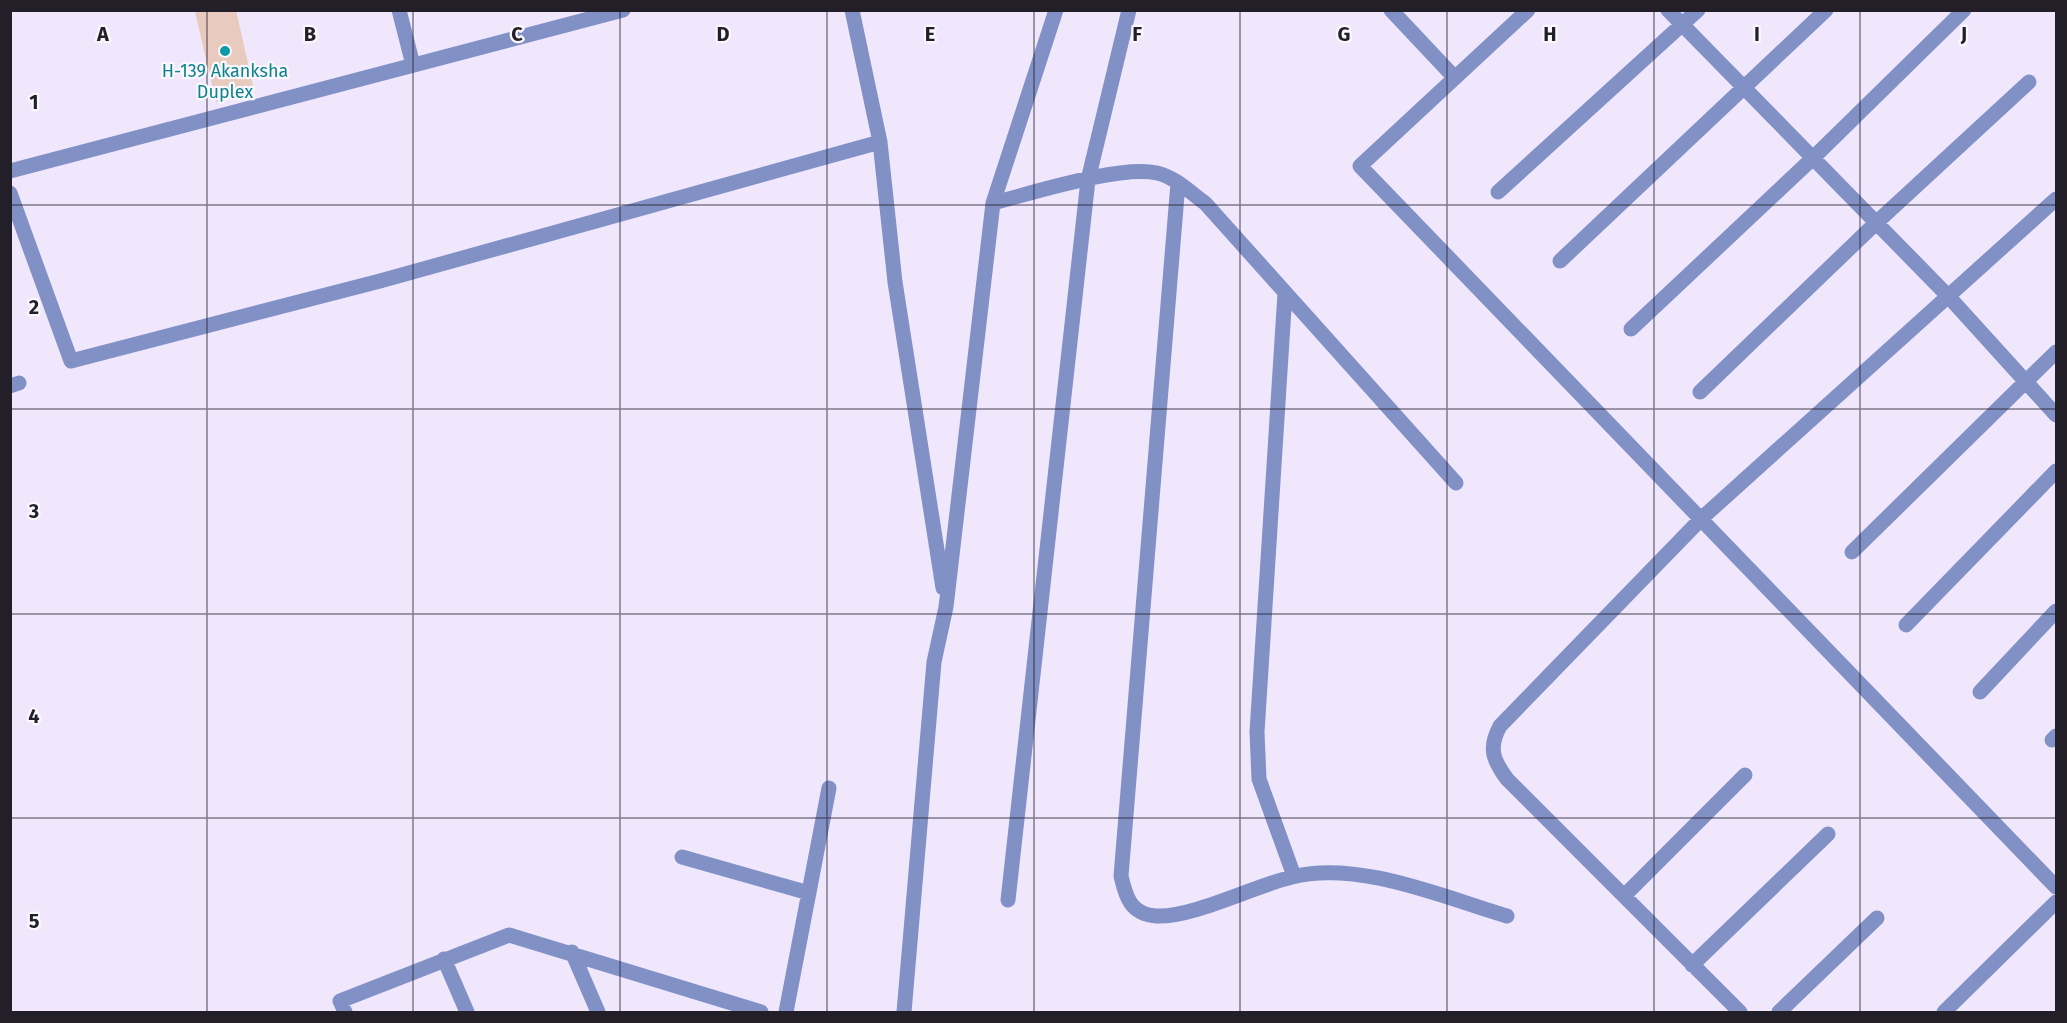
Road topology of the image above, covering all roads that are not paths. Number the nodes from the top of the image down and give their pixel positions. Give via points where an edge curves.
1 (399, 10) edge
2 (623, 10) edge
3 (852, 10) edge
4 (1056, 10) edge
5 (1129, 10) edge
6 (1391, 10) edge
7 (1528, 10) edge
8 (1668, 10) edge
9 (1698, 10) edge
10 (1826, 10) edge
11 (1964, 10) edge
12 (1682, 26) junction
13 (412, 65) junction
14 (1455, 78) junction
15 (2029, 82) dead end
16 (1743, 87) junction
17 (880, 142) junction
18 (1813, 158) junction
19 (10, 171) edge
20 (1088, 180) junction
21 (1178, 183) junction
22 (10, 192) edge
23 (1498, 192) dead end
24 (2056, 199) edge
25 (993, 203) junction
26 (1876, 223) junction
27 (1560, 261) dead end
28 (1285, 293) junction
29 (1949, 297) junction
30 (1631, 329) dead end
31 (2056, 352) edge
32 (2025, 380) junction
33 (1701, 392) dead end
34 (2056, 415) edge
35 (2056, 471) edge
36 (1456, 483) dead end
37 (1702, 518) junction
38 (1852, 552) dead end
39 (946, 607) junction
40 (2056, 611) edge
41 (1906, 625) dead end
42 (1980, 692) dead end
43 (1745, 775) dead end
44 (829, 788) dead end
45 (1828, 834) dead end
46 (682, 857) dead end
47 (1294, 876) junction
48 (2056, 887) edge
49 (809, 893) junction
50 (1624, 896) junction
51 (1008, 900) dead end
52 (2056, 902) edge
53 (1507, 916) dead end
54 (1877, 918) dead end
55 (572, 952) junction
56 (444, 959) junction
57 (1692, 965) junction
58 (709, 998) junction
59 (345, 1012) edge
60 (467, 1012) edge
61 (598, 1012) edge
62 (715, 1012) edge
63 (761, 1012) edge
64 (786, 1012) edge
65 (904, 1012) edge
66 (1740, 1012) edge
67 (1779, 1012) edge
68 (1944, 1012) edge

1 - 13 street
2 - 13 street
3 - 17 street
4 - 25 street
5 - 20 street
6 - 14 street
7 - 14 street
8 - 12 street
9 - 12 street
10 - 16 street
11 - 18 street
12 - 16 street
12 - 23 street
13 - 19 street
14 - 37 street via 1360,166
15 - 26 street
16 - 18 street
16 - 27 street
17 - 22 street via 380,281 71,361
17 - 39 street via 895,282
18 - 26 street
18 - 30 street
20 - 21 street via 1122,172 1158,173
20 - 25 street
20 - 51 street
21 - 28 street via 1204,203
21 - 47 street via 1121,876 1125,897 1136,911 1156,916 1182,913
24 - 29 street
25 - 39 street
26 - 29 street
26 - 33 street
28 - 36 street
28 - 47 street via 1257,732 1259,779
29 - 32 street
29 - 37 street
31 - 32 street
32 - 34 street
32 - 38 street
35 - 41 street
37 - 48 street
37 - 50 street via 1500,726 1492,742 1493,761 1507,779
39 - 65 street via 934,662
40 - 42 street
43 - 50 street
44 - 49 street
45 - 57 street
46 - 49 street
47 - 53 street via 1345,873
49 - 64 street
50 - 57 street
52 - 68 street
54 - 67 street
55 - 56 street via 509,935
55 - 58 street
55 - 61 street
56 - 59 street via 340,1001
56 - 60 street
57 - 66 street
58 - 62 street
58 - 63 street

